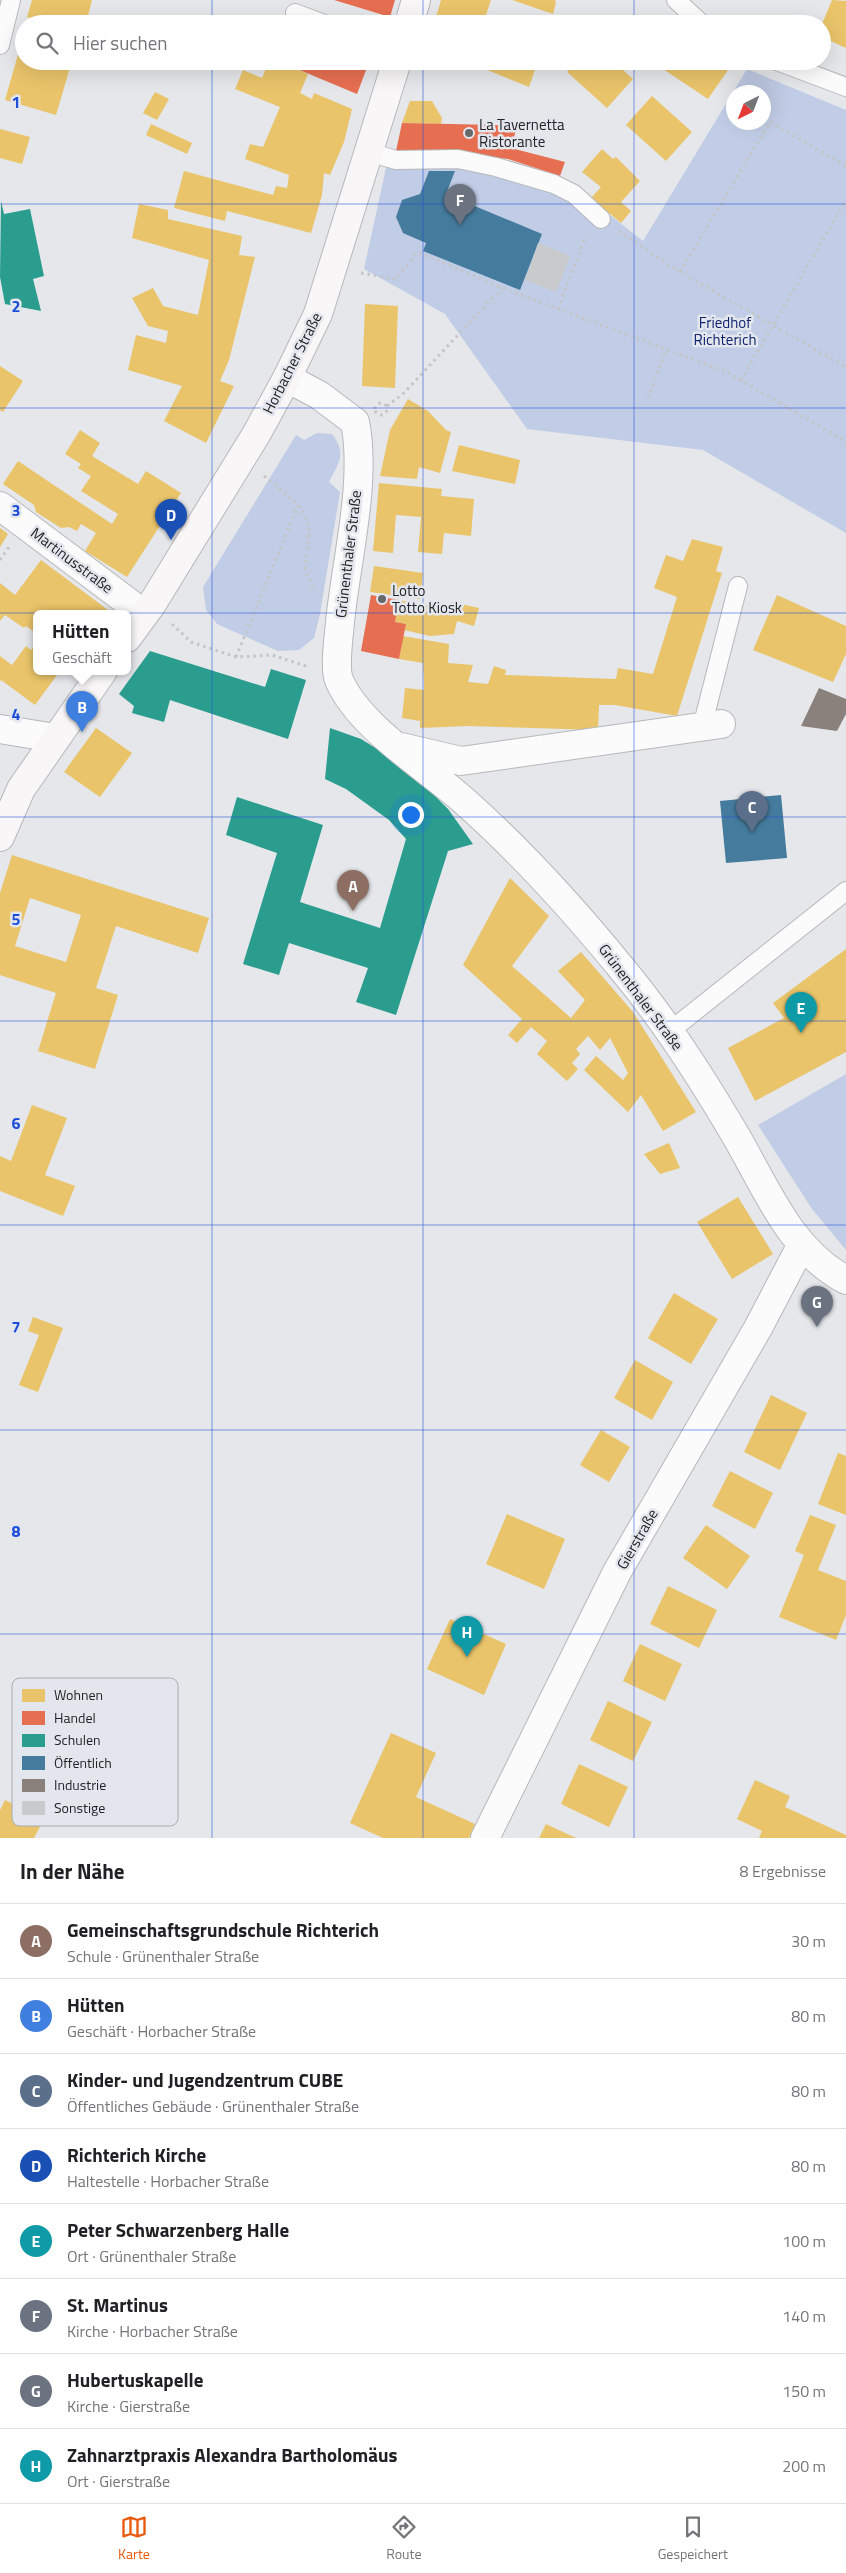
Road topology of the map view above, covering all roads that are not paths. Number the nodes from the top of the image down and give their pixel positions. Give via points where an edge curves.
1 (11, 0) edge
2 (416, 0) edge
3 (676, 0) edge
4 (295, 13) dead end
5 (300, 15) edge
6 (412, 15) edge
7 (692, 15) edge
8 (0, 46) edge
9 (394, 70) edge
10 (801, 70) edge
11 (846, 87) edge
12 (368, 152) junction
13 (601, 219) road end
14 (288, 378) junction
15 (0, 506) edge
16 (738, 586) dead end
17 (148, 609) junction
18 (131, 632) edge
19 (100, 675) edge
20 (711, 726) joint
21 (0, 729) edge
22 (55, 738) junction
23 (395, 745) junction
24 (0, 837) edge
25 (846, 891) edge
26 (670, 1031) junction
27 (801, 1246) junction
28 (846, 1280) edge
29 (485, 1838) edge

1 - 8 lane
2 - 6 main road
3 - 7 lane
4 - 5 lane
9 - 12 main road, Horbacher Straße
10 - 11 lane
12 - 13 lane via 396,160 458,159 496,166 554,184 574,194
12 - 14 main road, Horbacher Straße via 318,314
14 - 17 main road, Horbacher Straße
14 - 23 street, Grünenthaler Straße via 319,395 355,422 359,443 356,493 341,610 338,677 352,702
15 - 17 street, Martinusstraße
16 - 20 lane
17 - 18 main road, Horbacher Straße
19 - 22 main road
20 - 23 street via 462,761
21 - 22 street
22 - 24 main road via 21,789
23 - 26 street, Grünenthaler Straße via 464,800 528,863 624,971
25 - 26 lane
26 - 27 street, Grünenthaler Straße
27 - 28 street, Grünenthaler Straße
27 - 29 street, Gierstraße via 754,1336 617,1572

